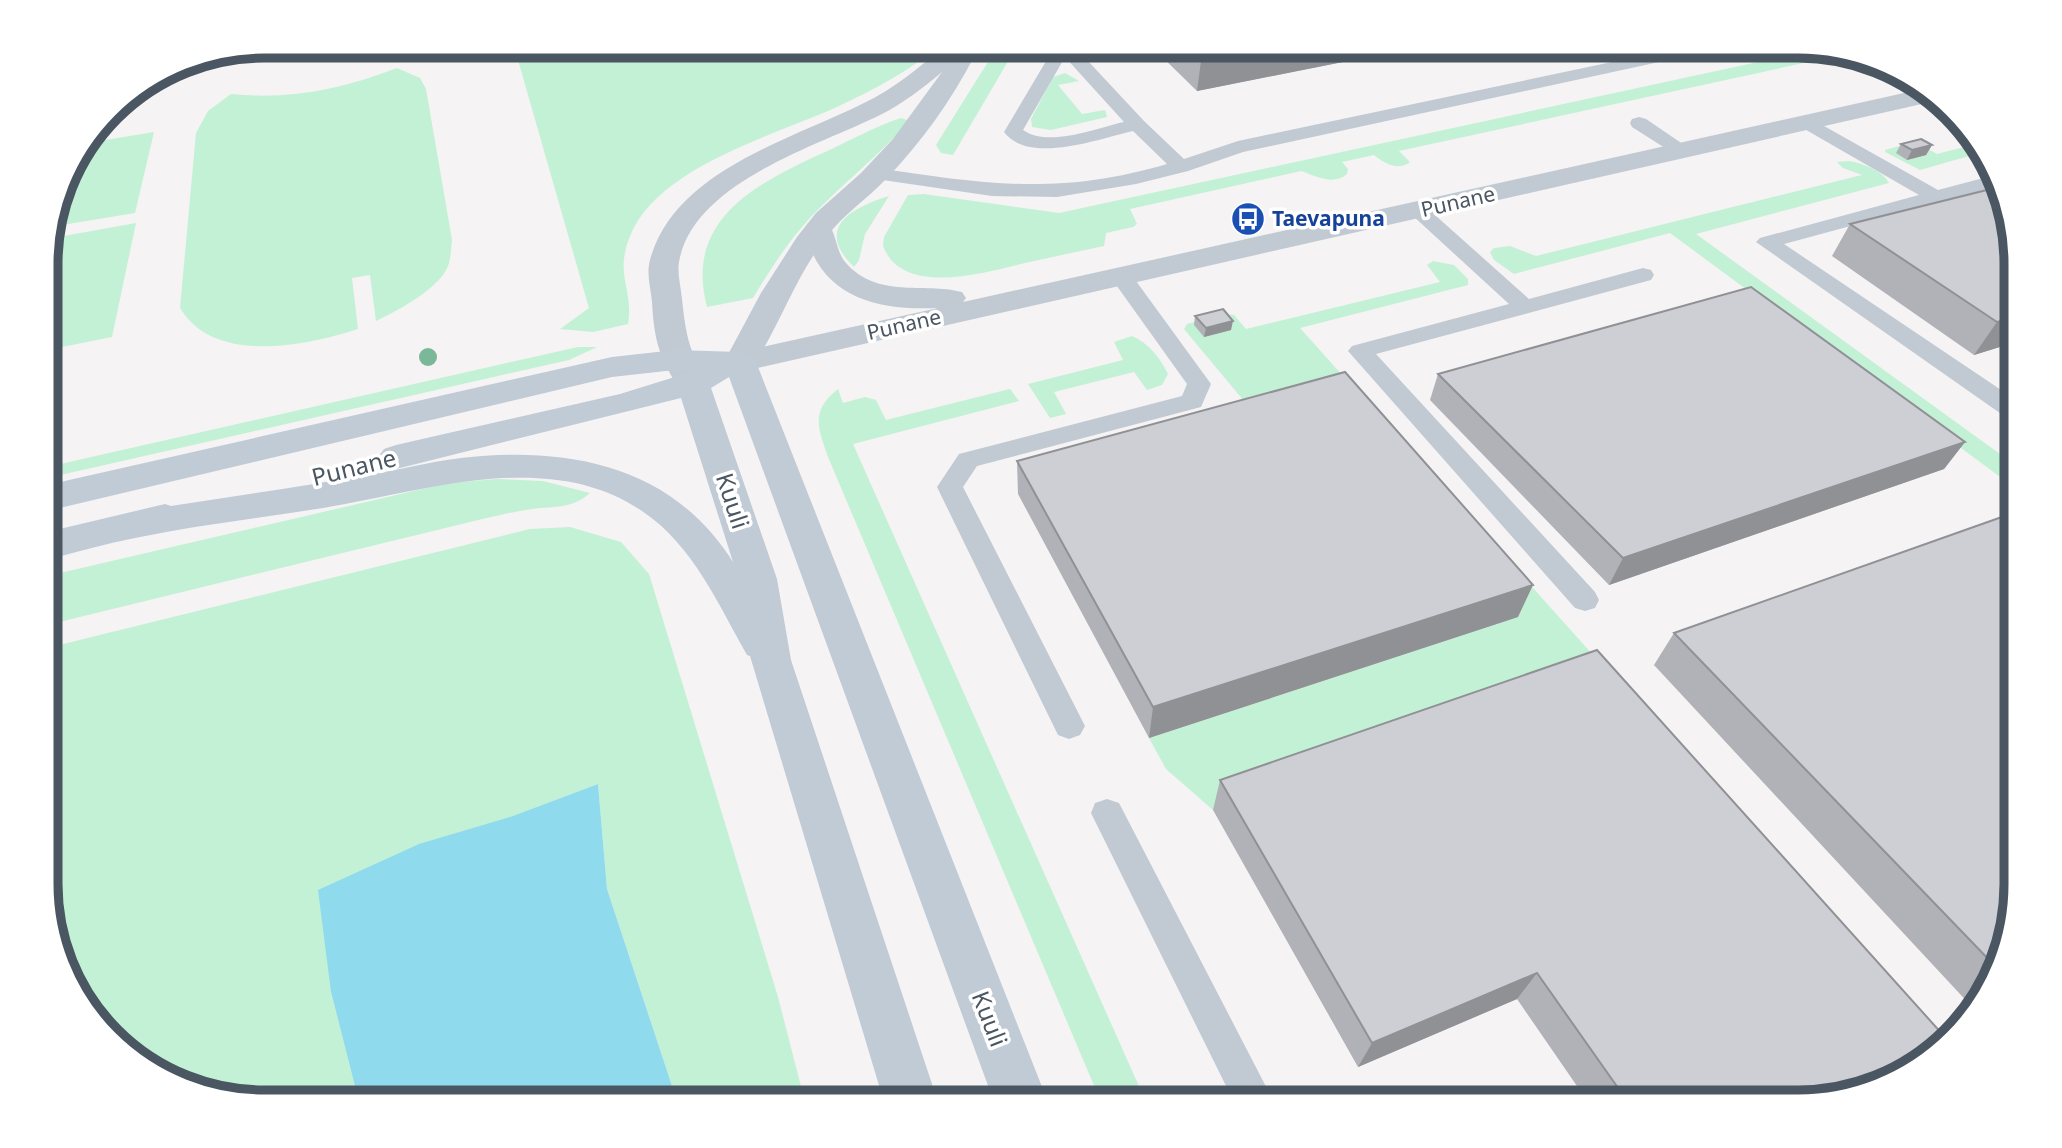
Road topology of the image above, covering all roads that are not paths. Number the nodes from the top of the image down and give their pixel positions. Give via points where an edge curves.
1 (945, 58) edge
2 (962, 58) edge
3 (1057, 58) edge
4 (1075, 58) edge
5 (1654, 58) edge
6 (1919, 97) edge
7 (1639, 123) dead end
8 (1808, 123) junction
9 (1137, 125) junction
10 (1683, 151) junction
11 (1181, 167) junction
12 (876, 174) junction
13 (1988, 182) edge
14 (1935, 196) junction
15 (1419, 211) junction
16 (818, 229) junction
17 (1119, 275) junction
18 (1643, 275) dead end
19 (1525, 307) junction
20 (740, 362) junction
21 (684, 372) junction
22 (2004, 404) edge
23 (58, 495) edge
24 (141, 524) junction
25 (58, 543) edge
26 (1585, 600) dead end
27 (771, 660) junction
28 (1069, 726) dead end
29 (1107, 813) dead end
30 (907, 1090) edge
31 (1016, 1090) edge
32 (1249, 1090) edge

1 - 21 street, Kuuli via 920,80 876,107 745,169 702,197 678,226 664,261 668,324
2 - 12 street via 918,127
3 - 9 lane via 1013,132 1029,143 1058,142
4 - 9 lane
5 - 11 lane via 1238,148
6 - 8 street, Punane
7 - 10 lane
8 - 10 street, Punane
8 - 14 lane
9 - 11 lane
10 - 15 street, Punane
11 - 12 lane via 1100,187 1030,192
12 - 16 street
13 - 14 lane
14 - 22 lane via 1767,242
15 - 17 street, Punane
15 - 19 lane
16 - 17 street via 821,249 832,268 880,296 918,301 955,298
16 - 20 street via 797,256
17 - 20 street, Punane
17 - 28 lane via 1199,384 1192,401 968,460 950,487
18 - 19 lane
19 - 26 lane via 1360,351
20 - 21 main road, Punane
20 - 31 main road, Kuuli
21 - 23 main road, Punane via 612,367
21 - 24 main road, Punane via 622,404 360,465
21 - 27 main road, Kuuli via 758,579
24 - 25 main road, Punane
24 - 27 main road via 433,474 501,466 564,469 620,483 655,502 683,526 709,553
27 - 30 main road, Kuuli
29 - 32 lane

